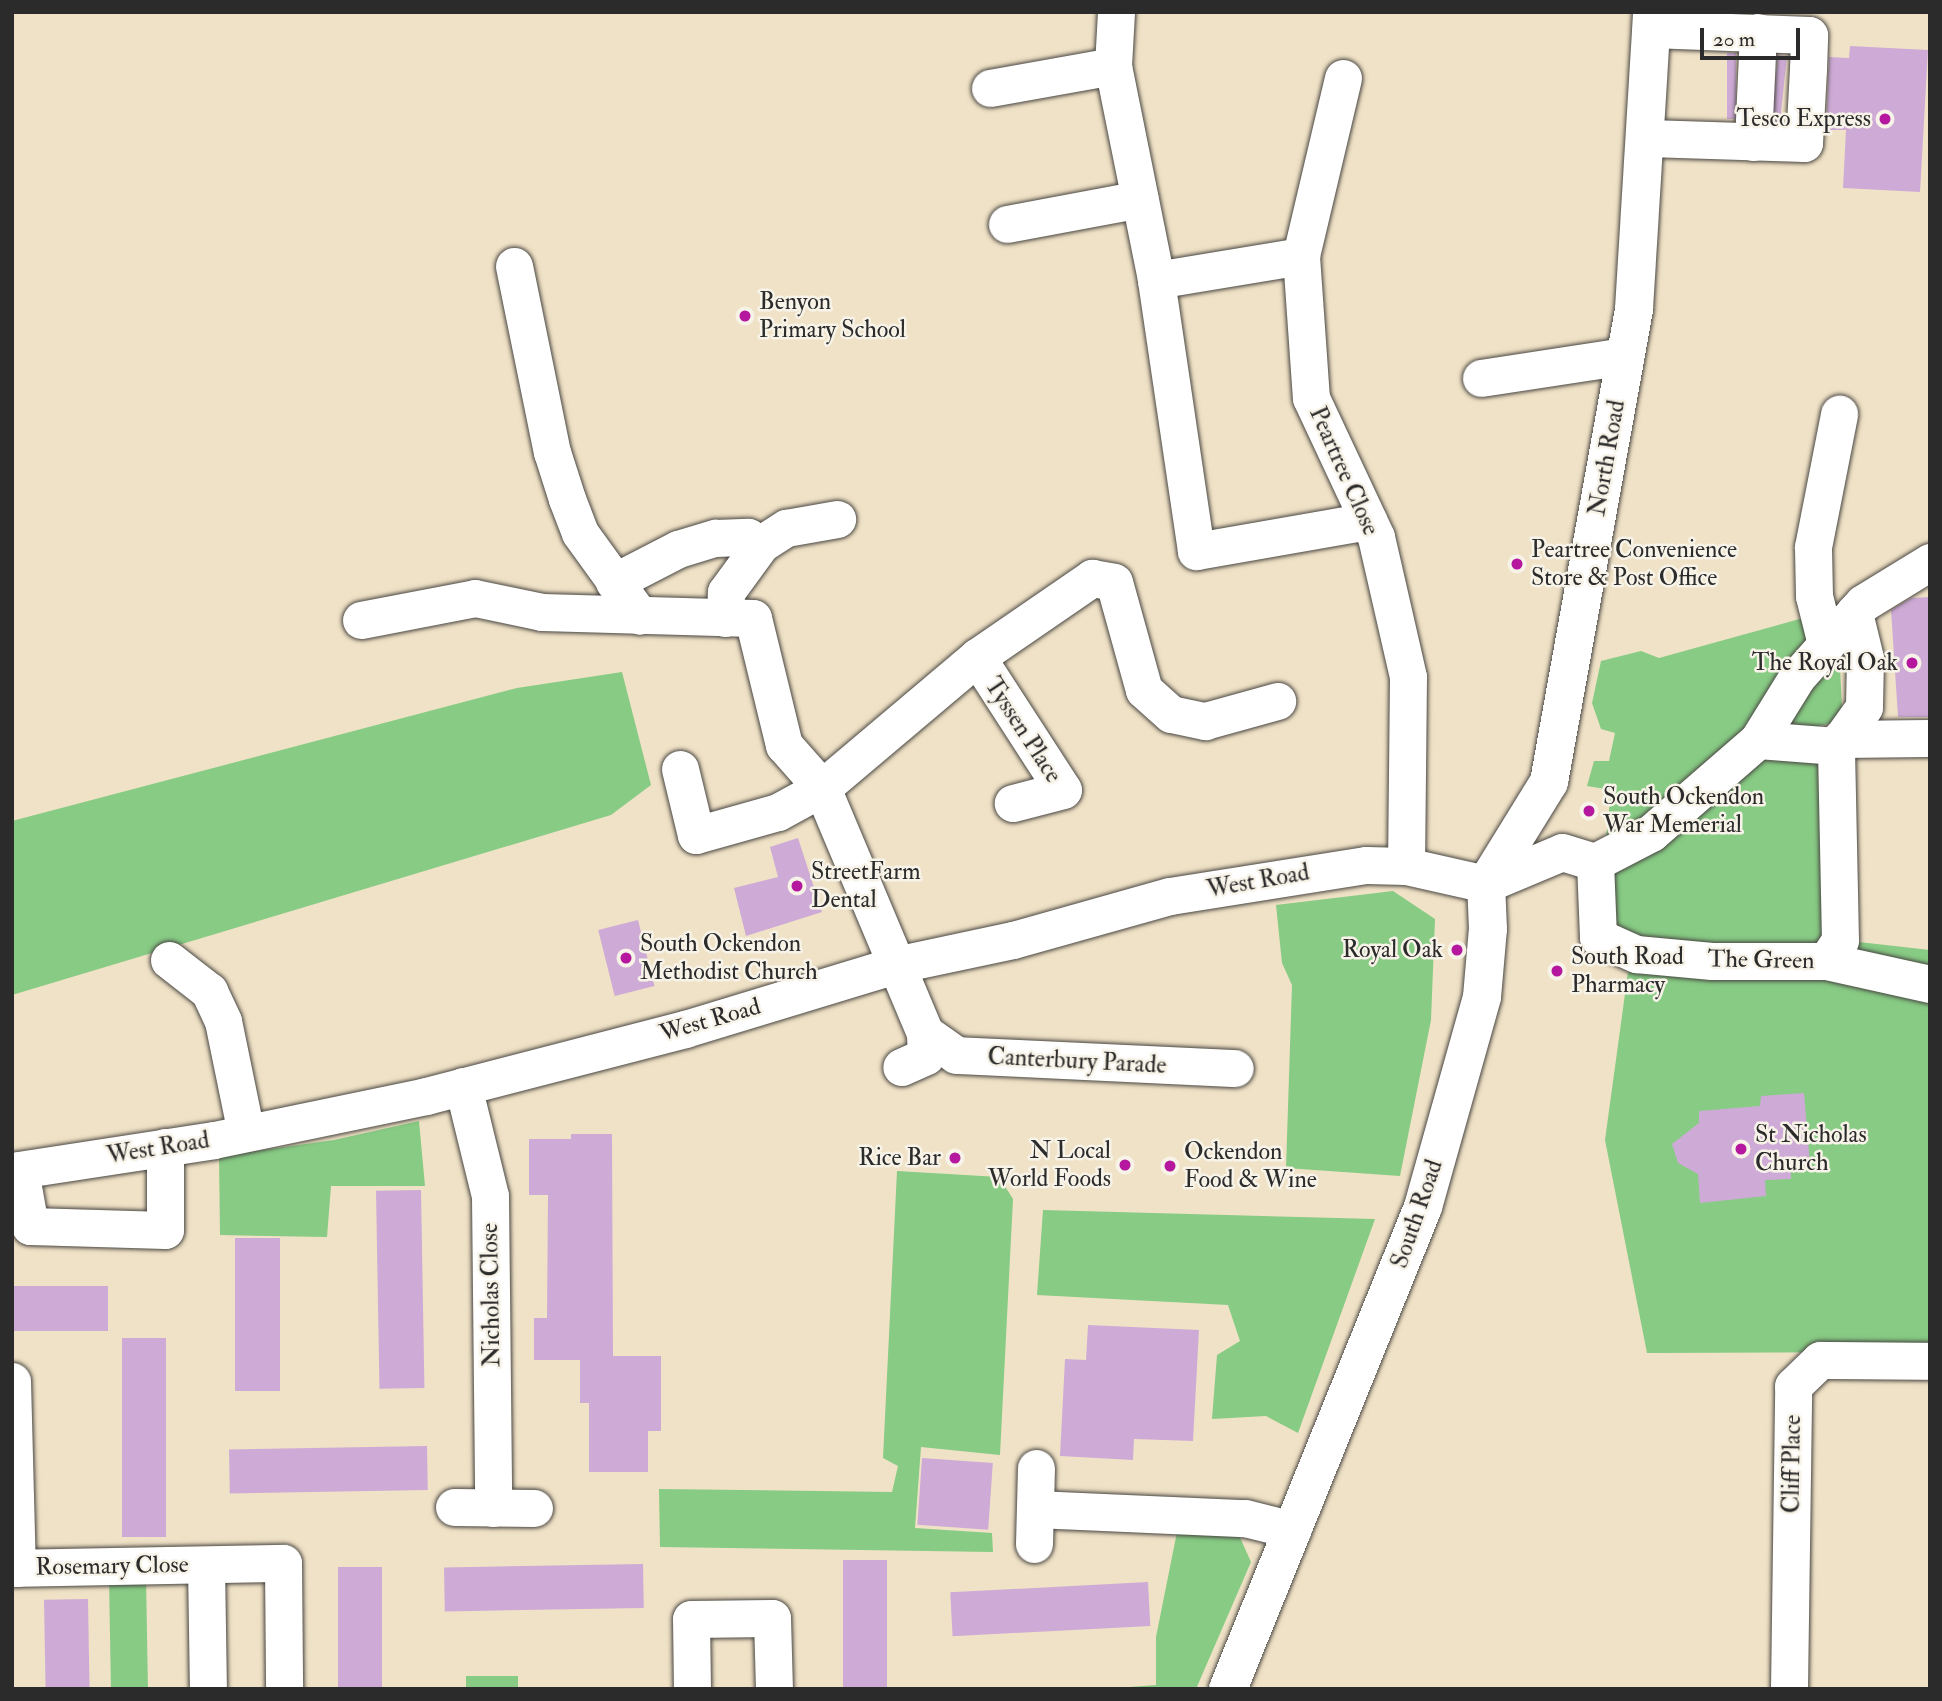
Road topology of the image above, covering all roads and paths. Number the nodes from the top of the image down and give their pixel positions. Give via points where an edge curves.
1 (1116, 12) edge
2 (1651, 21) edge
3 (1758, 32) junction
4 (1113, 65) junction
5 (1343, 78) dead end
6 (990, 88) dead end
7 (1648, 138) junction
8 (1753, 142) junction
9 (1140, 199) junction
10 (1007, 224) dead end
11 (1301, 256) junction
12 (514, 266) dead end
13 (1156, 280) junction
14 (1625, 356) junction
15 (1481, 379) dead end
16 (1839, 414) dead end
17 (837, 519) dead end
18 (1368, 521) junction
19 (761, 544) junction
20 (1930, 562) edge
21 (614, 582) junction
22 (1854, 613) junction
23 (656, 617) junction
24 (725, 618) junction
25 (361, 620) dead end
26 (1826, 644) junction
27 (977, 657) junction
28 (1277, 701) dead end
29 (1930, 738) edge
30 (1758, 740) junction
31 (1838, 743) junction
32 (680, 769) dead end
33 (822, 788) junction
34 (1013, 803) dead end
35 (1595, 862) junction
36 (1406, 866) junction
37 (1486, 884) junction
38 (169, 960) dead end
39 (1826, 961) junction
40 (895, 965) junction
41 (1930, 984) edge
42 (925, 1033) junction
43 (901, 1067) dead end
44 (1236, 1068) dead end
45 (463, 1086) junction
46 (246, 1133) junction
47 (165, 1147) junction
48 (16, 1170) edge
49 (1930, 1361) edge
50 (12, 1381) edge
51 (1036, 1468) dead end
52 (454, 1507) dead end
53 (493, 1508) junction
54 (534, 1508) dead end
55 (1293, 1530) junction
56 (206, 1565) junction
57 (15, 1568) edge
58 (208, 1689) edge
59 (285, 1689) edge
60 (692, 1689) edge
61 (774, 1689) edge
62 (1228, 1689) edge
63 (1789, 1689) edge

1 - 4 street
2 - 3 street
2 - 7 main road, North Road
3 - 8 street
3 - 8 street via 1809,35 1808,69 1804,143
4 - 6 street
4 - 9 street
5 - 11 street, Peartree Close
7 - 8 street
7 - 14 main road, North Road via 1634,309
9 - 10 street
9 - 13 street
11 - 13 street
11 - 18 street, Peartree Close via 1311,398
12 - 21 street via 552,452 580,533
13 - 18 street via 1196,551
14 - 15 street
14 - 37 main road, North Road via 1549,782
16 - 26 street via 1812,547 1814,596
17 - 19 street via 786,528
18 - 36 street, Peartree Close via 1376,537 1408,677
19 - 21 street via 748,537 715,538 678,549
19 - 24 street via 726,592
20 - 22 street
21 - 23 street
22 - 26 street
22 - 31 street via 1865,658 1864,707
23 - 24 street
23 - 25 street via 542,612 475,598
24 - 33 street via 752,618 784,745
26 - 30 street via 1797,677
27 - 28 street via 1092,578 1114,582 1144,690 1171,714 1205,721
27 - 33 street, Tyssen Place
27 - 34 street, Tyssen Place via 1063,790
29 - 31 street
30 - 31 street
30 - 35 street via 1651,833
31 - 39 street, The Green via 1840,940
32 - 33 street, Tyssen Place via 696,835 778,811
33 - 40 street
35 - 37 street via 1562,852
35 - 39 street, The Green via 1598,937 1636,954 1712,961
36 - 37 street, West Road
36 - 40 street, West Road via 1322,869 1170,896 1013,940
37 - 55 main road, South Road via 1488,929 1482,997 1423,1207
38 - 46 street via 209,991 223,1021
39 - 41 street
40 - 42 street
40 - 45 street, West Road via 685,1029
42 - 43 street via 926,1056
42 - 44 street, Canterbury Parade via 956,1055
45 - 46 street, West Road
45 - 53 street, Nicholas Close via 490,1196
46 - 47 street, West Road
47 - 48 street, West Road
47 - 48 street via 166,1230 30,1226
49 - 63 street, Cliff Place via 1821,1360 1793,1386
50 - 57 street, Rosemary Close
51 - 55 street via 1035,1526 1245,1518
52 - 53 street
53 - 54 street
55 - 62 main road, South Road
56 - 57 street, Rosemary Close
56 - 58 street, Rosemary Close
56 - 59 street, Rosemary Close via 283,1563
60 - 61 street via 691,1619 758,1618 772,1618

